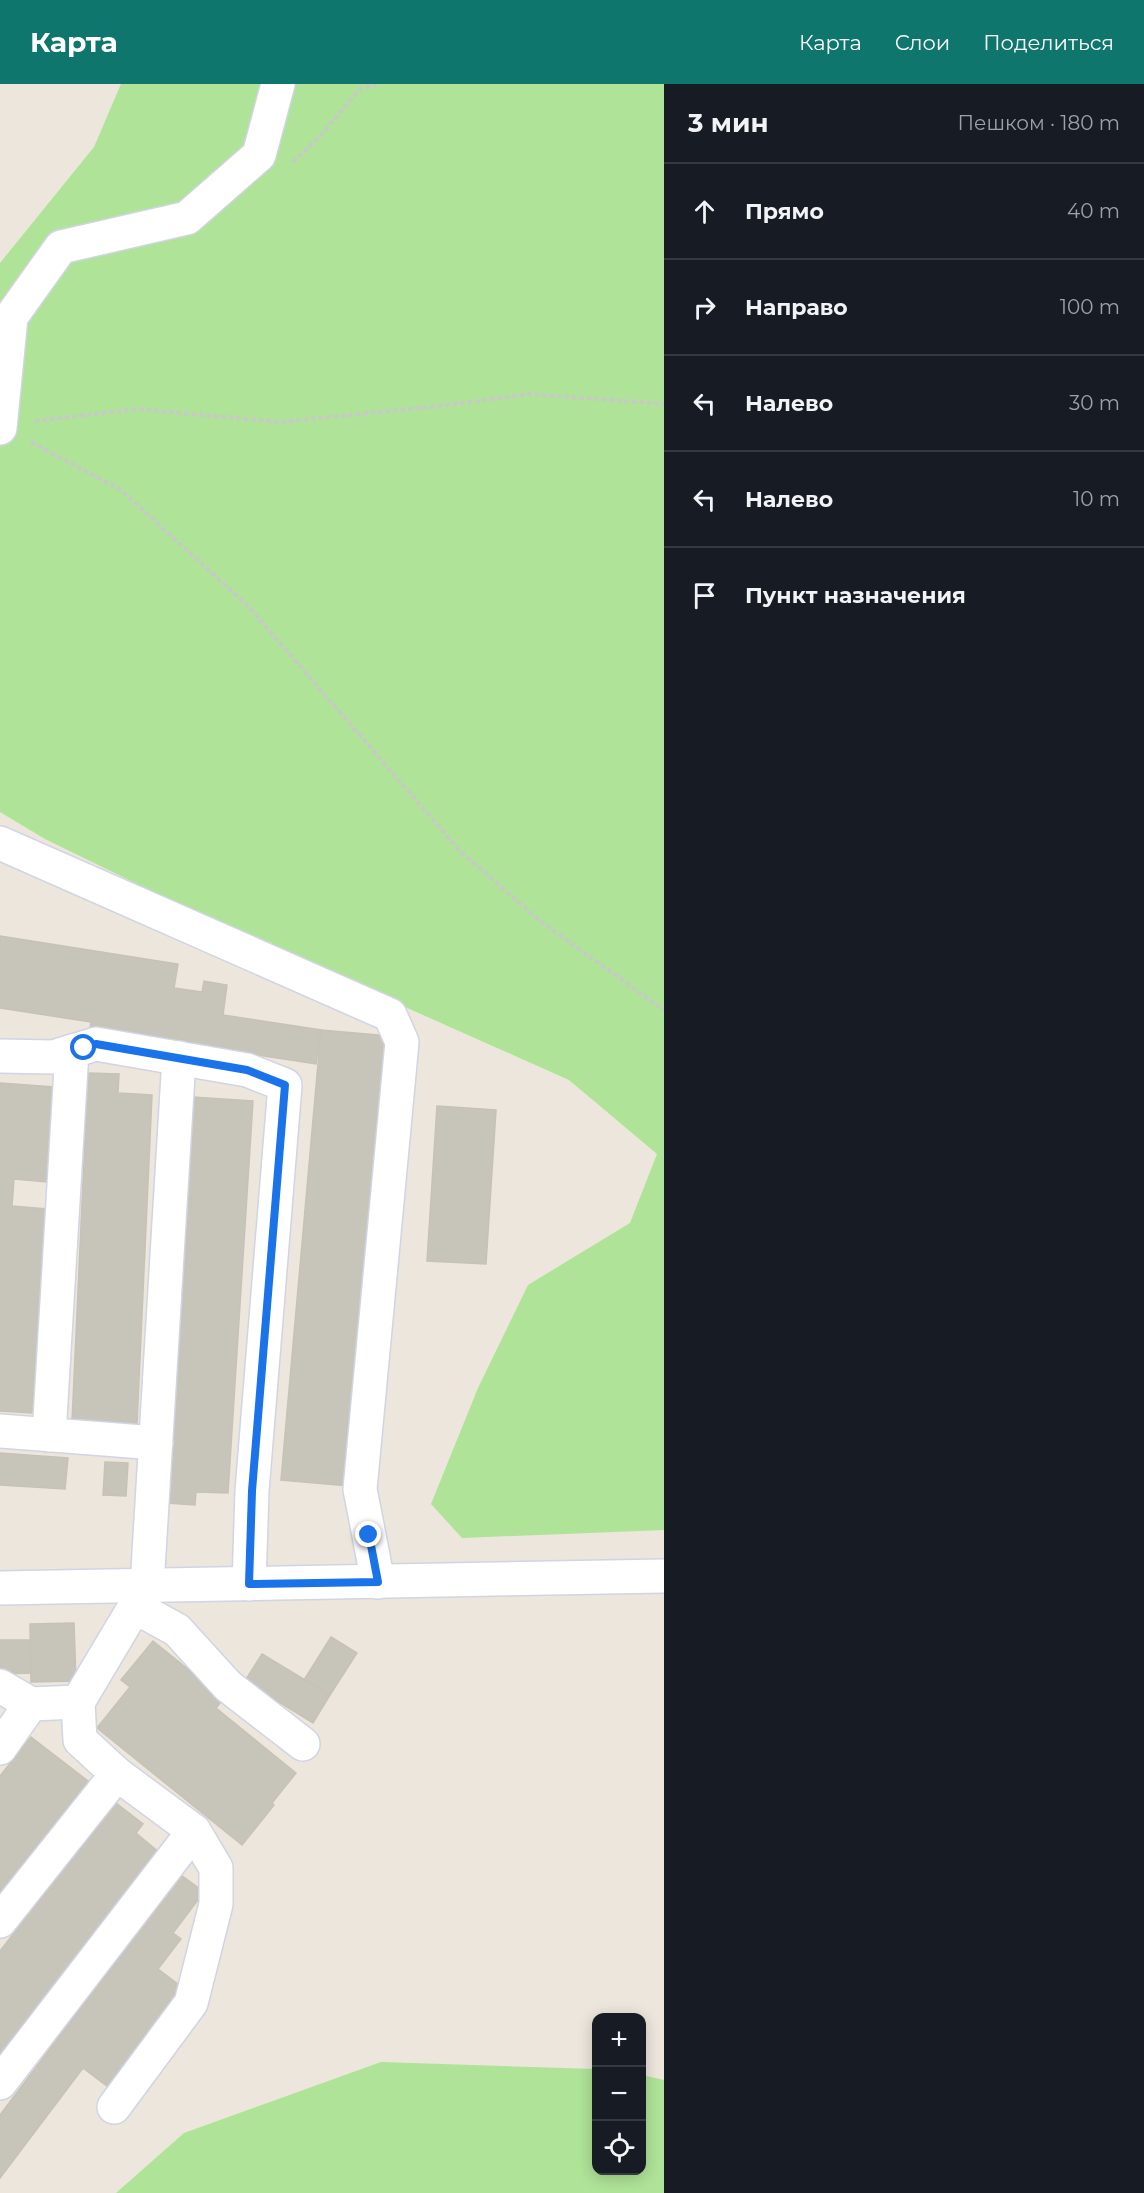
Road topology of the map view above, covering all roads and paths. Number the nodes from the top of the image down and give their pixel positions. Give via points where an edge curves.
1 (278, 84) edge
2 (379, 84) edge
3 (286, 168) dead end
4 (664, 404) edge
5 (0, 426) edge
6 (0, 843) edge
7 (664, 1010) edge
8 (72, 1051) junction
9 (0, 1056) edge
10 (178, 1058) junction
11 (0, 1431) edge
12 (49, 1435) junction
13 (156, 1443) junction
14 (664, 1576) edge
15 (378, 1582) junction
16 (249, 1584) junction
17 (0, 1588) edge
18 (141, 1597) junction
19 (0, 1686) edge
20 (78, 1702) junction
21 (31, 1704) junction
22 (303, 1744) dead end
23 (0, 1748) edge
24 (117, 1774) junction
25 (194, 1831) junction
26 (0, 1921) edge
27 (0, 2083) edge
28 (114, 2107) dead end

1 - 5 street via 259,155 187,218 61,247 11,317
2 - 3 path via 361,88
4 - 5 path via 530,394 280,422 137,409
5 - 7 path via 121,490 248,606 460,851 540,921
6 - 15 street via 390,1015 402,1042 360,1489
8 - 9 street via 53,1057
8 - 10 street via 96,1044
8 - 12 street
10 - 13 street
10 - 16 street via 247,1070 285,1085 252,1491
11 - 12 street
12 - 13 street
13 - 18 street
14 - 15 street
15 - 16 street
16 - 18 street
17 - 18 street
18 - 20 street
18 - 22 street via 177,1629 228,1686
19 - 21 street
20 - 21 street
20 - 24 street via 80,1740
21 - 23 street
24 - 25 street
24 - 26 street
25 - 27 street
25 - 28 street via 216,1868 216,1904 191,2003

